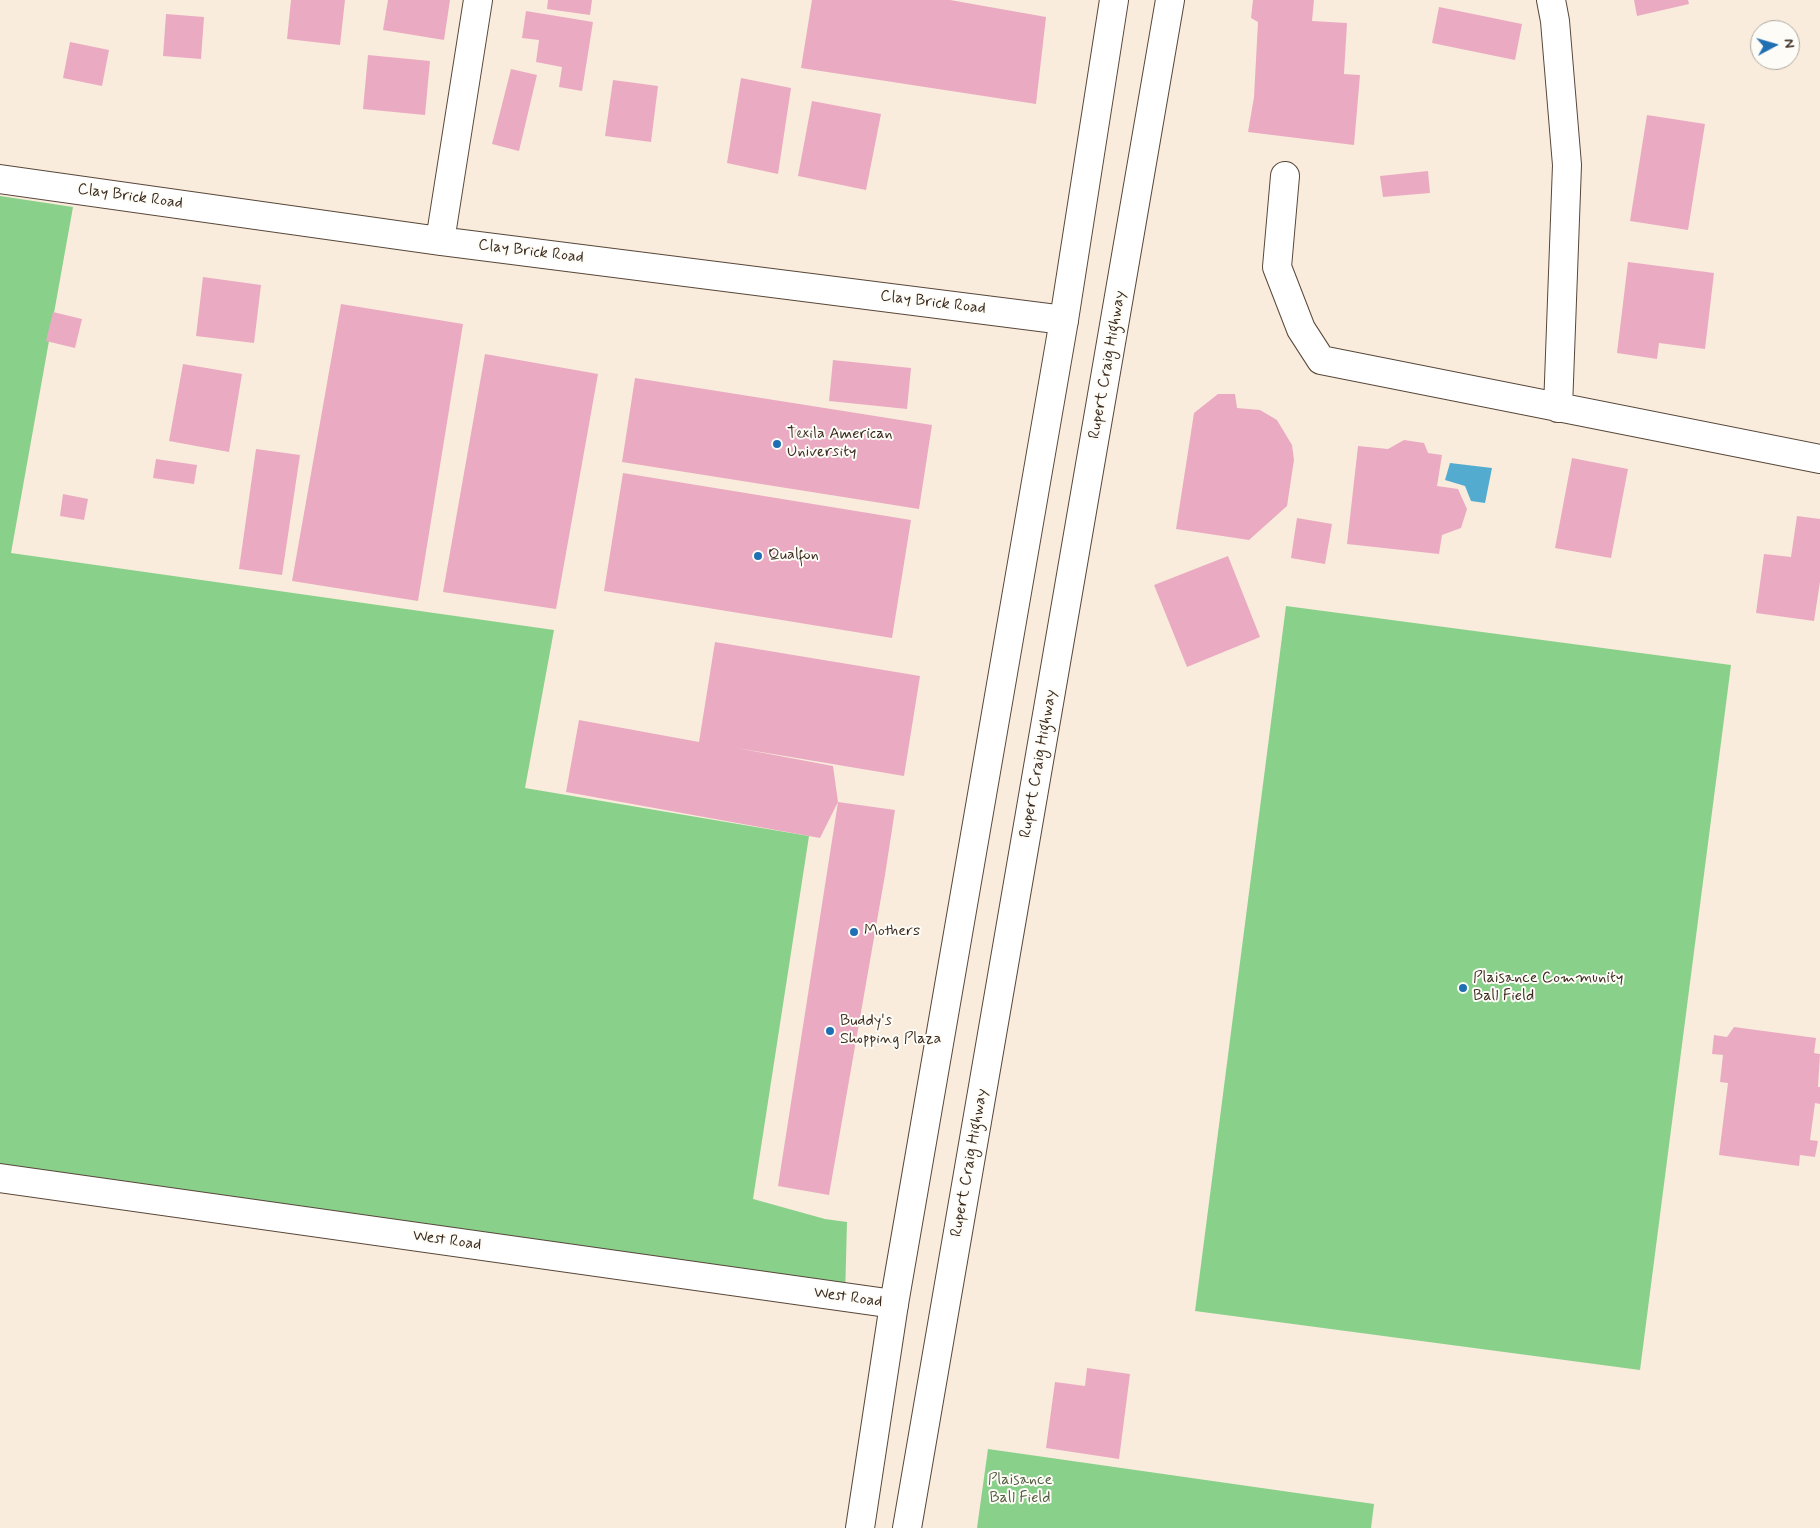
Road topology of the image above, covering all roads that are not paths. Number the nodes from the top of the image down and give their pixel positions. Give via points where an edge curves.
1 (478, 0) edge
2 (1114, 0) edge
3 (1170, 0) edge
4 (1551, 0) edge
5 (1285, 176) dead end
6 (0, 179) edge
7 (440, 240) junction
8 (1064, 320) junction
9 (1558, 408) junction
10 (1820, 459) edge
11 (0, 1178) edge
12 (894, 1304) junction
13 (860, 1528) edge
14 (907, 1528) edge

1 - 7 street
2 - 8 street
3 - 14 street, Rupert Craig Highway
4 - 9 street via 1567,165
5 - 9 street via 1277,267 1301,329 1321,360
6 - 7 street, Clay Brick Road
7 - 8 street, Clay Brick Road
8 - 12 street
9 - 10 street
11 - 12 street, West Road
12 - 13 street

